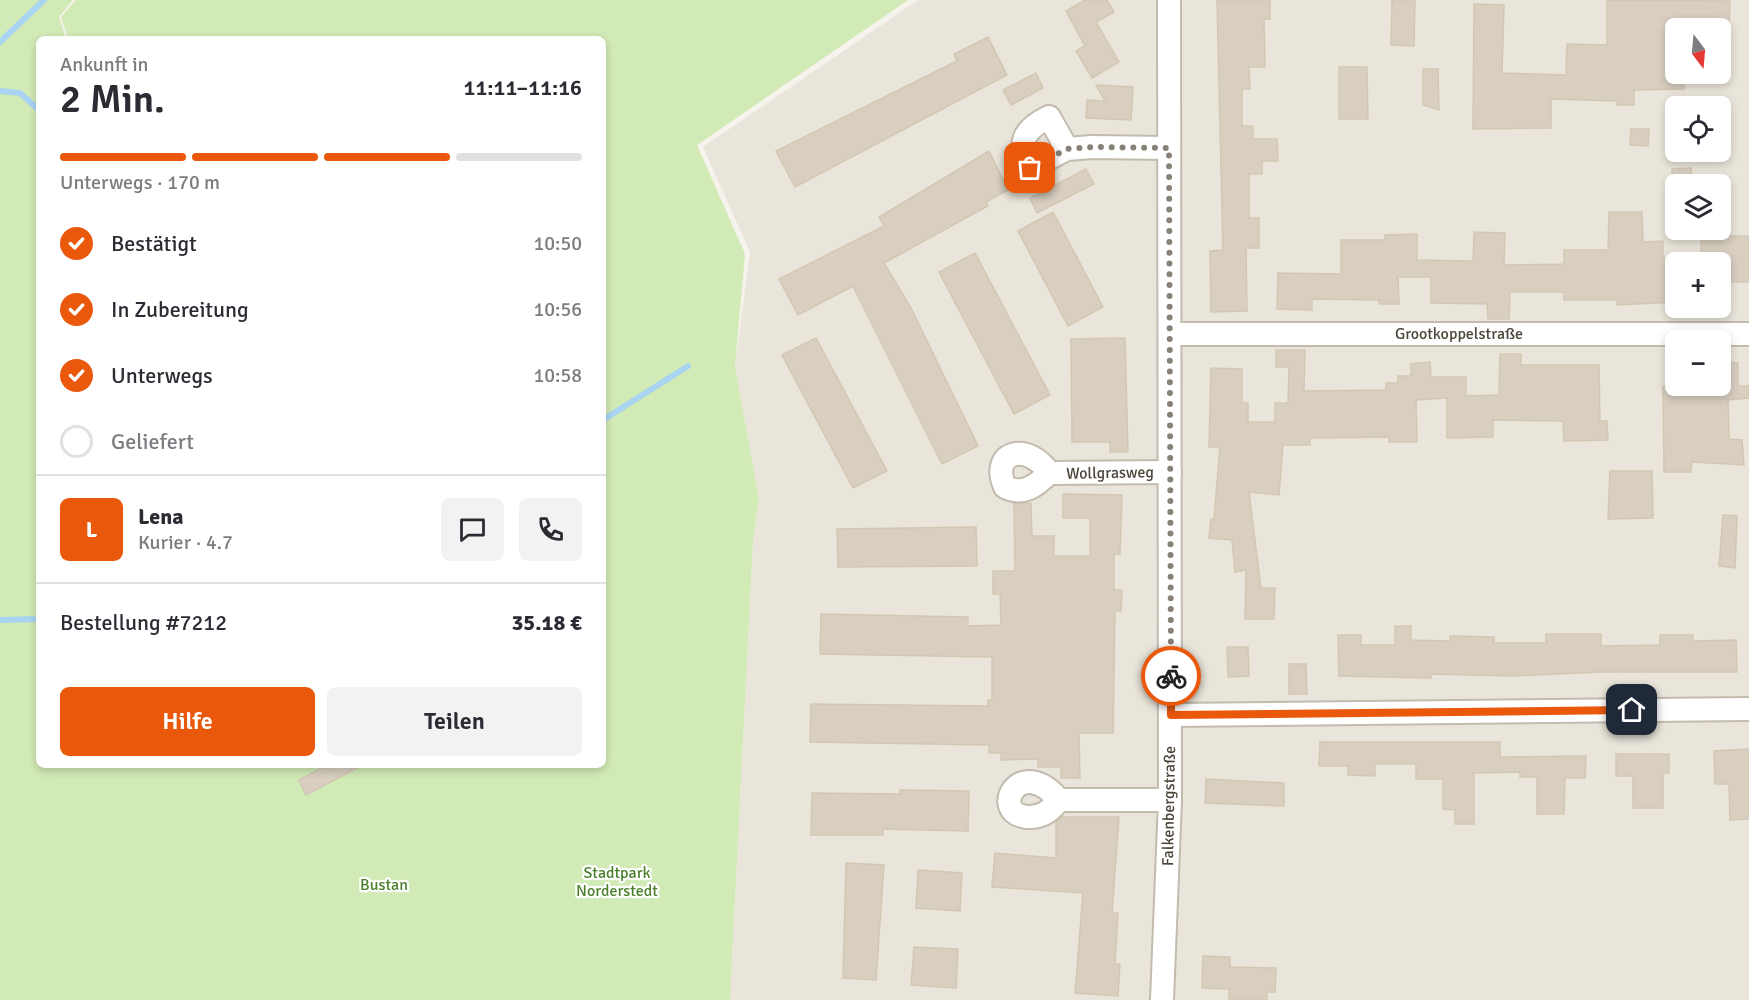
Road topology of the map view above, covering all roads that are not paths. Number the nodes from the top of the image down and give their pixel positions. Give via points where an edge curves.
1 (1169, 0) edge
2 (1169, 148) junction
3 (1067, 149) dead end
4 (1170, 333) junction
5 (1749, 334) edge
6 (1170, 472) junction
7 (1049, 473) dead end
8 (1749, 709) edge
9 (1171, 715) junction
10 (1059, 800) dead end
11 (1170, 801) junction
12 (1162, 1000) edge

1 - 2 street, Falkenbergstraße
2 - 3 street
2 - 4 street, Falkenbergstraße
4 - 5 street, Grootkoppelstraße
4 - 6 street, Falkenbergstraße
6 - 7 street, Wollgrasweg
6 - 9 street, Falkenbergstraße
8 - 9 street
9 - 11 street, Falkenbergstraße
10 - 11 street
11 - 12 street, Falkenbergstraße

